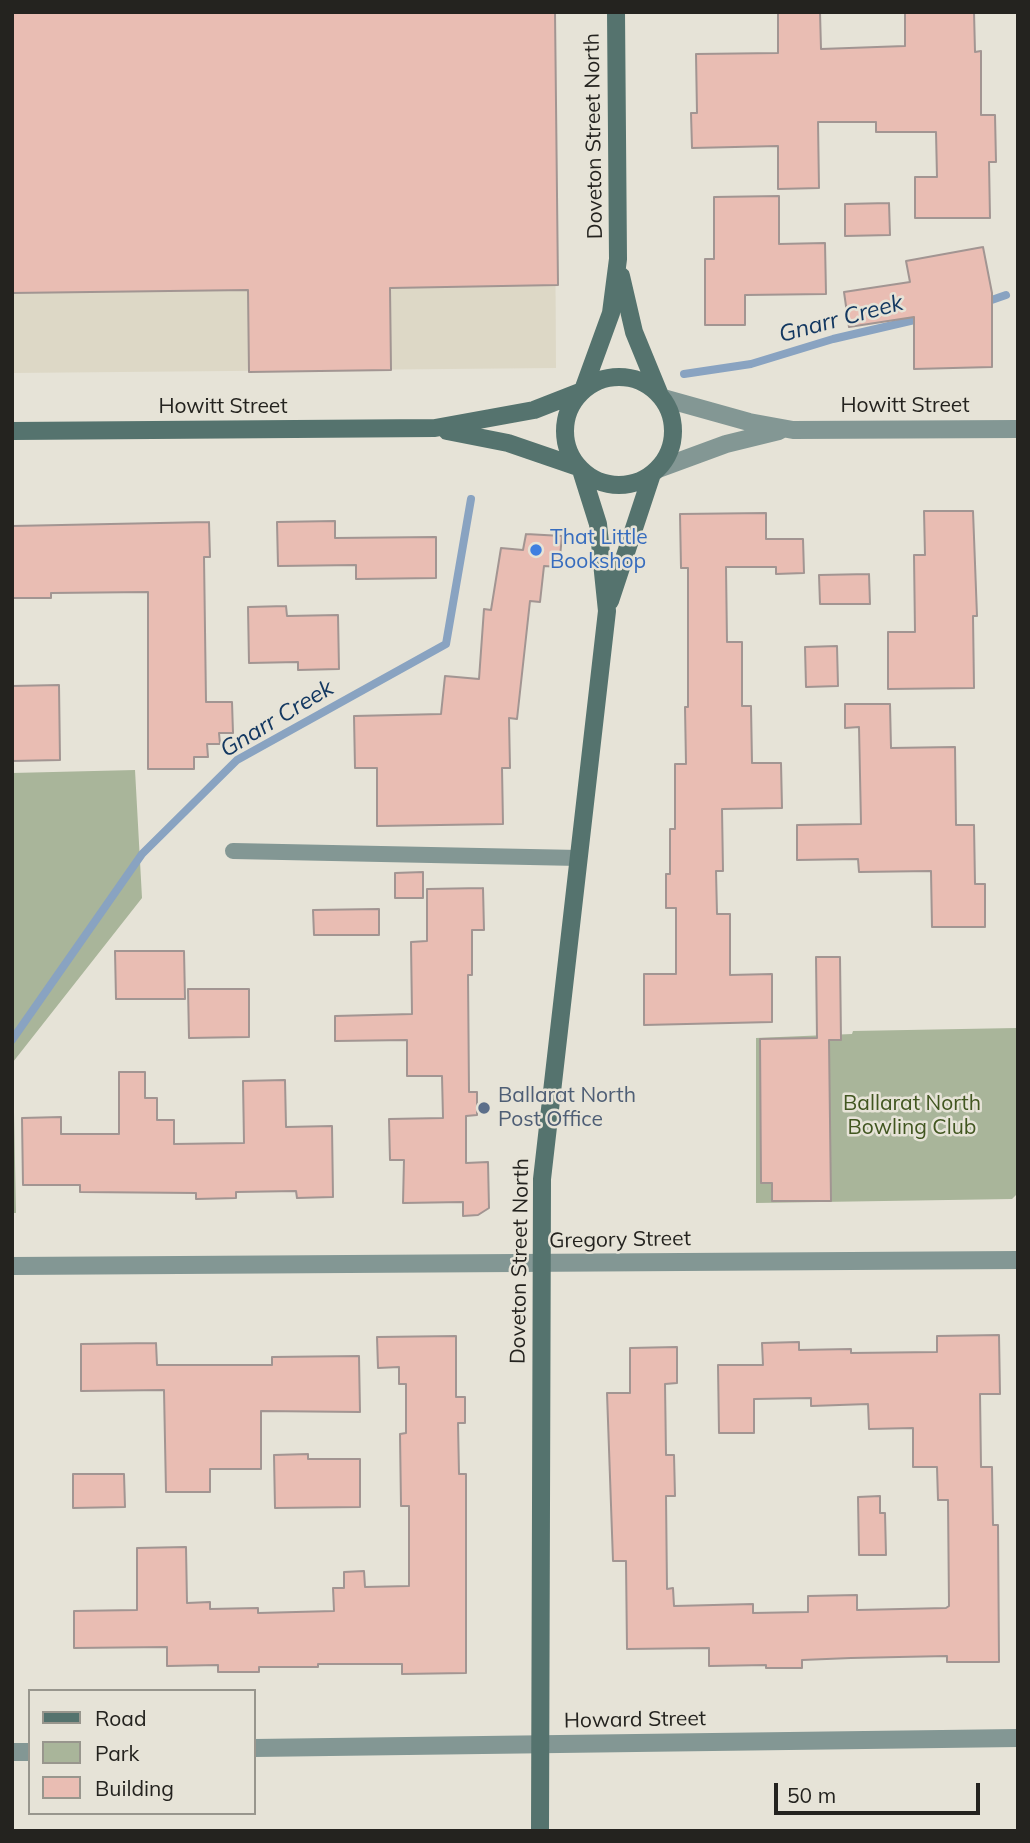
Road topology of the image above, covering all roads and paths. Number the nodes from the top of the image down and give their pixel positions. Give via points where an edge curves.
1 (616, 12) edge
2 (618, 259) junction
3 (582, 391) junction
4 (661, 396) junction
5 (435, 428) junction
6 (1018, 429) edge
7 (793, 430) junction
8 (12, 431) edge
9 (579, 468) junction
10 (655, 471) junction
11 (607, 611) junction
12 (233, 851) dead end
13 (579, 858) junction
14 (1018, 1260) edge
15 (541, 1264) junction
16 (12, 1266) edge
17 (1018, 1738) edge
18 (538, 1744) junction
19 (256, 1748) edge
20 (540, 1831) edge

1 - 2 main road, Doveton Street North
2 - 3 main road, Doveton Street North via 611,313
2 - 4 main road, Doveton Street North via 634,332
3 - 4 main road via 594,382 619,376 644,382
3 - 5 main road, Howitt Street via 534,410
3 - 9 main road via 567,414 564,430 566,447
4 - 7 street, Howitt Street via 740,420
4 - 10 main road via 671,415 673,435 669,453
5 - 8 main road, Howitt Street
5 - 9 main road, Howitt Street via 508,443
6 - 7 street, Howitt Street
7 - 10 street, Howitt Street via 733,442
9 - 10 main road via 597,481 615,485 634,483
9 - 11 main road, Doveton Street North via 598,524
10 - 11 main road, Doveton Street North
11 - 13 main road, Doveton Street North
12 - 13 lane
13 - 15 main road, Doveton Street North via 542,1179
14 - 15 street, Gregory Street
15 - 16 street, Gregory Street
15 - 18 main road, Doveton Street North
17 - 18 street, Howard Street
18 - 19 street, Howard Street
18 - 20 main road, Doveton Street North

